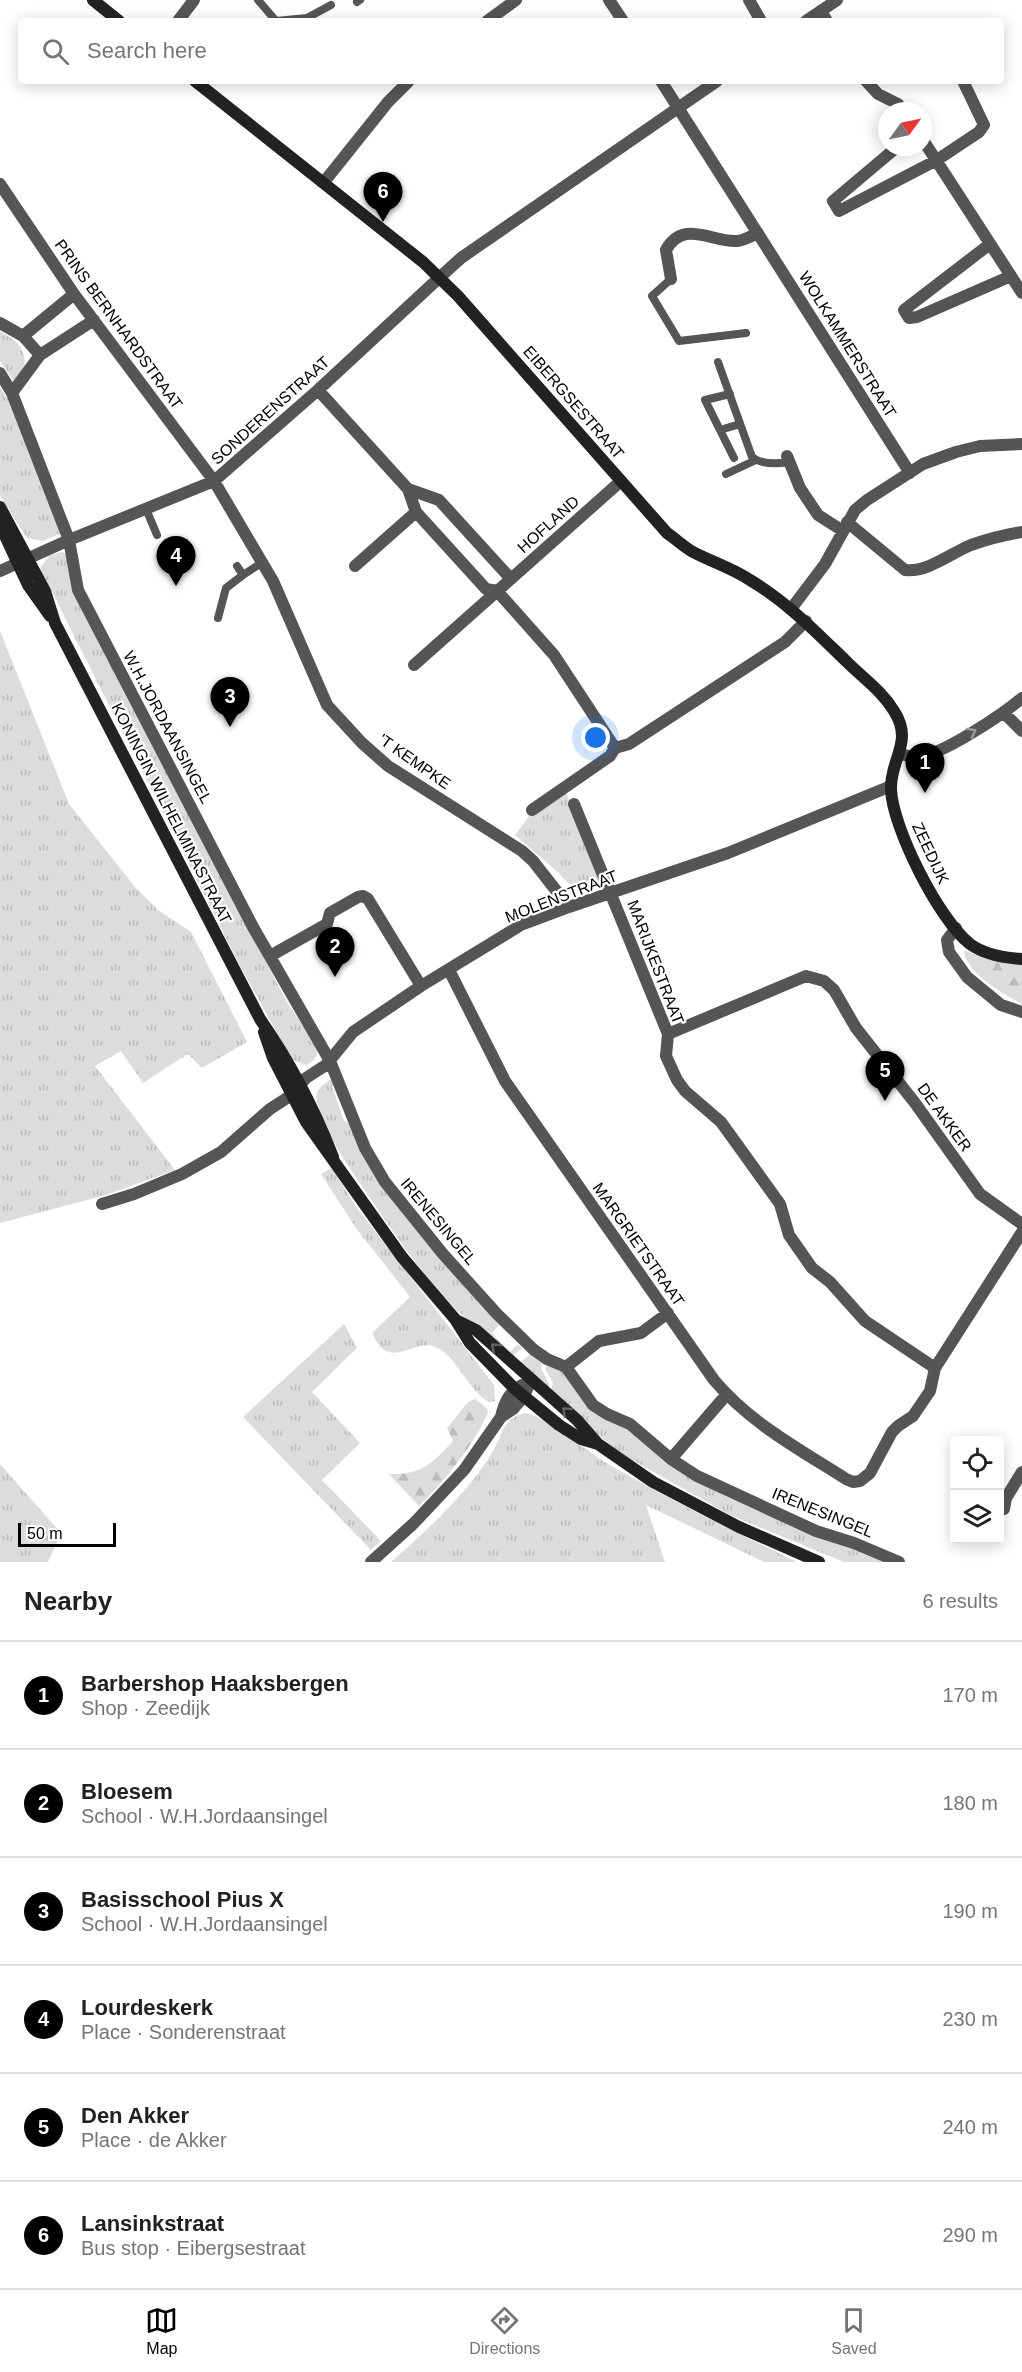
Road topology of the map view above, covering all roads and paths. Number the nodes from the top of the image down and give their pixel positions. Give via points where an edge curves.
1 (93, 0) edge
2 (194, 0) edge
3 (258, 0) edge
4 (516, 0) edge
5 (609, 0) edge
6 (749, 0) edge
7 (837, 0) edge
8 (331, 5) dead end
9 (824, 16) edge
10 (115, 18) edge
11 (180, 18) edge
12 (273, 18) edge
13 (307, 18) edge
14 (492, 18) edge
15 (621, 18) edge
16 (759, 18) edge
17 (199, 84) edge
18 (406, 84) edge
19 (663, 84) edge
20 (713, 84) edge
21 (869, 84) edge
22 (964, 84) edge
23 (894, 102) edge
24 (678, 108) junction
25 (932, 153) edge
26 (886, 156) edge
27 (937, 160) junction
28 (324, 182) junction
29 (2, 192) edge
30 (758, 233) junction
31 (990, 244) junction
32 (1011, 276) junction
33 (439, 278) junction
34 (671, 279) joint
35 (1022, 293) edge
36 (74, 294) junction
37 (94, 320) junction
38 (0, 323) edge
39 (747, 333) dead end
40 (23, 336) junction
41 (40, 355) junction
42 (718, 362) dead end
43 (0, 374) edge
44 (318, 390) junction
45 (12, 393) junction
46 (730, 394) junction
47 (740, 424) junction
48 (720, 430) junction
49 (1022, 444) edge
50 (735, 458) dead end
51 (788, 459) joint
52 (756, 460) junction
53 (910, 473) junction
54 (726, 474) dead end
55 (214, 481) junction
56 (621, 481) junction
57 (408, 489) junction
58 (0, 507) edge
59 (146, 509) junction
60 (416, 512) junction
61 (0, 525) edge
62 (845, 526) junction
63 (1022, 532) edge
64 (157, 535) dead end
65 (69, 540) junction
66 (24, 562) junction
67 (262, 562) junction
68 (237, 566) dead end
69 (356, 566) dead end
70 (0, 571) edge
71 (243, 575) junction
72 (511, 579) junction
73 (497, 591) junction
74 (791, 609) junction
75 (218, 618) dead end
76 (806, 621) junction
77 (414, 665) dead end
78 (1022, 698) edge
79 (1004, 713) junction
80 (1022, 731) edge
81 (615, 747) junction
82 (899, 753) junction
83 (891, 786) junction
84 (574, 804) dead end
85 (532, 810) dead end
86 (612, 892) junction
87 (569, 907) junction
88 (956, 928) junction
89 (270, 956) junction
90 (1022, 959) edge
91 (449, 970) junction
92 (421, 986) junction
93 (1022, 1012) edge
94 (668, 1034) junction
95 (330, 1061) junction
96 (296, 1088) junction
97 (102, 1204) dead end
98 (1022, 1224) edge
99 (1022, 1232) edge
100 (668, 1313) junction
101 (455, 1319) junction
102 (566, 1367) junction
103 (935, 1368) junction
104 (531, 1380) junction
105 (520, 1393) junction
106 (727, 1394) junction
107 (598, 1444) junction
108 (671, 1459) junction
109 (1022, 1472) edge
110 (1004, 1509) dead end
111 (371, 1562) edge
112 (819, 1562) edge
113 (899, 1562) edge

1 - 10 main road
2 - 11 street
3 - 12 lane
4 - 14 street
5 - 15 street
6 - 16 street
7 - 9 street
8 - 13 lane
17 - 28 main road, EIBERGSESTRAAT
18 - 28 street
19 - 24 street, WOLKAMMERSTRAAT
20 - 24 street, SONDERENSTRAAT
21 - 23 street
22 - 27 street via 984,125
24 - 30 street, WOLKAMMERSTRAAT
24 - 33 street, SONDERENSTRAAT via 461,258
25 - 27 street
26 - 27 street via 833,201 839,211
27 - 31 street
28 - 33 main road, EIBERGSESTRAAT
29 - 36 street, PRINS BERNHARDSTRAAT
30 - 34 street via 736,241 698,233 673,240 666,250
30 - 53 street, WOLKAMMERSTRAAT
31 - 32 street
31 - 32 street via 904,310 909,318
32 - 35 street
33 - 44 street, SONDERENSTRAAT
33 - 56 main road, EIBERGSESTRAAT
34 - 39 lane via 652,296 679,341
36 - 37 street, PRINS BERNHARDSTRAAT
36 - 40 street
37 - 41 street
37 - 55 street, PRINS BERNHARDSTRAAT
38 - 40 street
40 - 41 street
41 - 45 street
42 - 46 lane
43 - 45 street, W.H.JORDAANSINGEL
44 - 55 street, SONDERENSTRAAT
44 - 57 street
45 - 65 street, W.H.JORDAANSINGEL
46 - 47 lane
46 - 48 lane via 705,400
47 - 48 lane
47 - 52 lane
48 - 50 lane
49 - 53 street via 980,446 956,452
51 - 52 lane via 780,464
51 - 62 street via 800,488 818,515
52 - 54 lane
53 - 62 street via 867,500
55 - 59 street, SONDERENSTRAAT
55 - 67 street, 'T KEMPKE
56 - 72 street, HOFLAND
56 - 74 main road, EIBERGSESTRAAT via 667,533 692,551 748,578
57 - 60 street
57 - 72 street via 440,500
58 - 66 main road, KONINGIN WILHELMINASTRAAT
59 - 64 lane
59 - 65 street, SONDERENSTRAAT
60 - 69 street
60 - 73 street via 486,589
61 - 66 main road, KONINGIN WILHELMINASTRAAT
62 - 63 street via 905,570 915,571 994,537
62 - 74 street via 825,564
65 - 66 street, SONDERENSTRAAT
65 - 89 street, W.H.JORDAANSINGEL via 78,590
66 - 70 street, SONDERENSTRAAT
66 - 96 main road, KONINGIN WILHELMINASTRAAT via 36,598 56,623 260,1019 284,1053
67 - 71 lane
67 - 87 street, 'T KEMPKE via 327,705 388,766 522,851
68 - 71 lane
71 - 75 lane via 226,588
72 - 73 street, HOFLAND
73 - 77 street, HOFLAND
73 - 81 street via 554,655
74 - 76 main road, EIBERGSESTRAAT
76 - 81 street via 785,642 629,744
76 - 82 main road, EIBERGSESTRAAT via 894,710 903,732
78 - 79 street
79 - 80 street
82 -> 79 street via 916,758 927,755
81 - 85 street via 610,756
82 - 83 main road
83 - 86 street, MOLENSTRAAT via 728,853
83 - 88 main road, ZEEDIJK via 892,802 918,868 931,895
84 - 86 street, MARIJKESTRAAT
86 - 87 street, MOLENSTRAAT
86 - 94 street, MARIJKESTRAAT
87 - 91 street, MOLENSTRAAT via 521,926
88 - 90 main road, ZEEDIJK via 970,944 988,953
88 - 93 street via 947,940 949,952 967,977 1001,1005
89 - 92 street via 327,924 330,913 363,896
89 - 95 street, W.H.JORDAANSINGEL
91 - 92 street, MOLENSTRAAT
91 - 100 street, MARGRIETSTRAAT via 505,1082
92 - 95 street, MOLENSTRAAT via 353,1032
94 - 98 street, DE AKKER via 806,976 824,981 980,1194
94 - 103 street, MARIJKESTRAAT via 666,1056 677,1080 721,1122 780,1204 789,1234 812,1268 865,1321
95 - 96 street, MOLENSTRAAT
95 - 102 street, IRENESINGEL via 365,1148 406,1210 517,1334 547,1359
96 - 97 street, MOLENSTRAAT via 202,1164
96 - 101 main road, KONINGIN WILHELMINASTRAAT via 319,1122 333,1157 402,1257
99 - 103 street
100 - 102 street via 641,1334 599,1341
100 - 106 street, MARGRIETSTRAAT
104 -> 101 main road, KONINGIN WILHELMINASTRAAT via 476,1330
101 - 105 main road, KONINGIN WILHELMINASTRAAT via 470,1343
102 - 108 street, IRENESINGEL via 593,1405 630,1424
103 - 106 street, MARGRIETSTRAAT via 930,1390 913,1416 892,1432 870,1473 861,1481 846,1479 758,1423
104 - 105 street
107 -> 104 main road, KONINGIN WILHELMINASTRAAT
105 - 107 main road, KONINGIN WILHELMINASTRAAT via 581,1439
105 - 111 street via 513,1409 501,1417 464,1470
106 - 108 street
107 - 112 main road, KONINGIN WILHELMINASTRAAT via 653,1482 739,1527
108 - 113 street, IRENESINGEL via 697,1476 816,1531
109 - 110 street via 1006,1498

